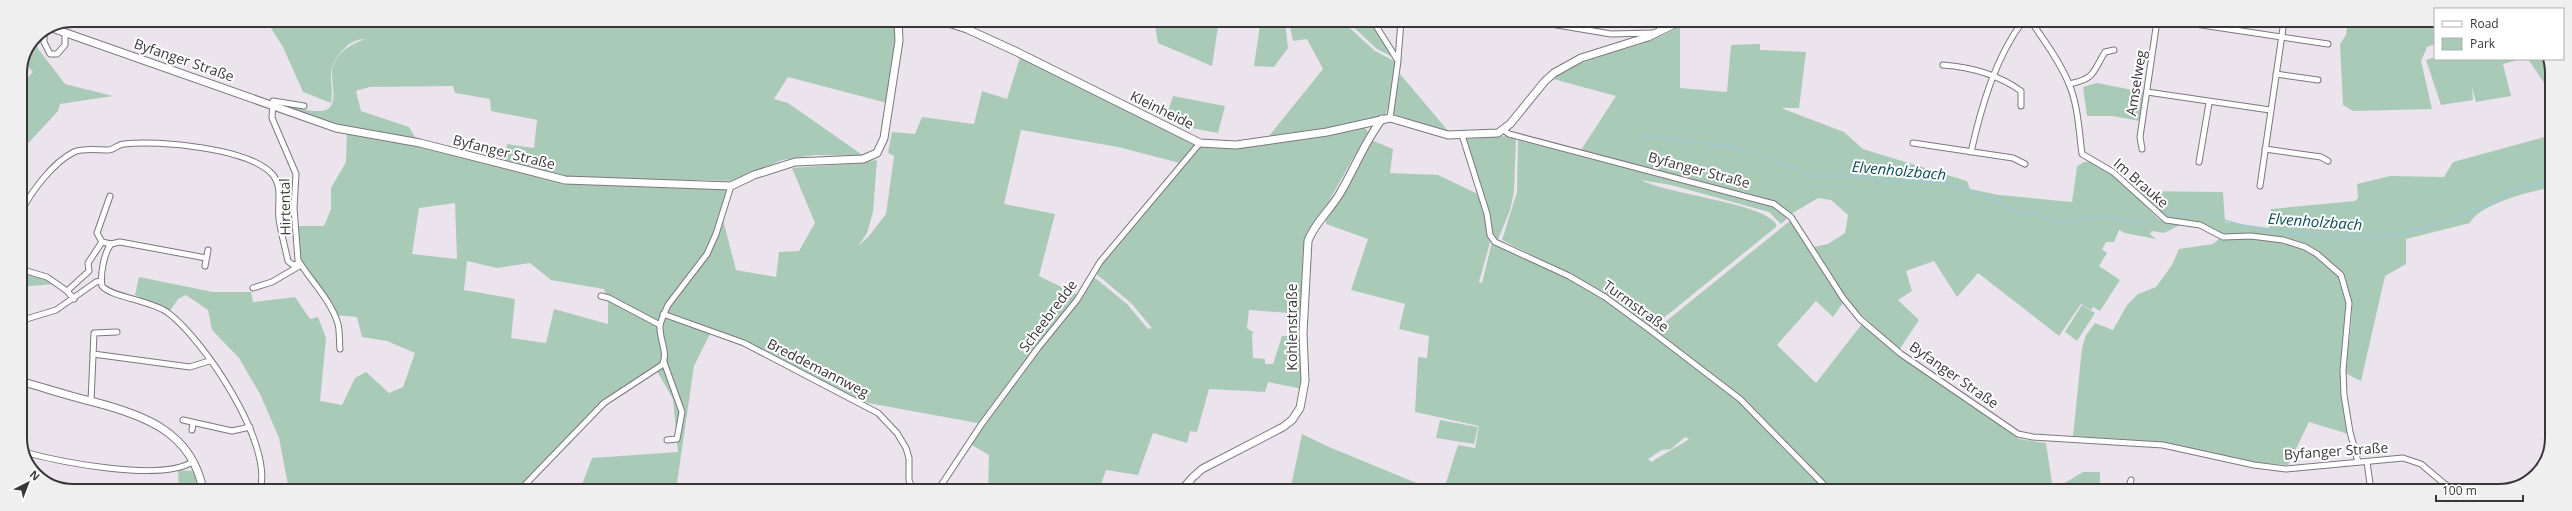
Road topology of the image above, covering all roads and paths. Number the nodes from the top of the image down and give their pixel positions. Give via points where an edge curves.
1 (898, 27) edge
2 (961, 27) edge
3 (1377, 27) edge
4 (1400, 27) edge
5 (1569, 27) edge
6 (1669, 27) edge
7 (2020, 27) edge
8 (2035, 27) edge
9 (2156, 27) edge
10 (2215, 27) edge
11 (2283, 27) edge
12 (56, 30) edge
13 (65, 33) junction
14 (1657, 33) junction
15 (44, 37) edge
16 (2282, 37) junction
17 (2328, 44) dead end
18 (2114, 50) dead end
19 (1398, 61) junction
20 (1943, 64) dead end
21 (2276, 74) junction
22 (1994, 76) junction
23 (2318, 80) dead end
24 (2069, 84) junction
25 (2147, 92) junction
26 (2209, 103) junction
27 (271, 105) junction
28 (304, 106) dead end
29 (2021, 106) dead end
30 (2270, 110) junction
31 (1390, 118) junction
32 (1382, 119) junction
33 (1503, 130) junction
34 (1462, 134) junction
35 (1200, 143) junction
36 (1913, 143) dead end
37 (2142, 149) dead end
38 (2265, 149) junction
39 (1971, 152) junction
40 (2328, 161) dead end
41 (2199, 162) dead end
42 (2025, 164) dead end
43 (733, 185) junction
44 (2260, 186) dead end
45 (110, 196) dead end
46 (27, 202) edge
47 (102, 242) junction
48 (111, 244) junction
49 (208, 250) dead end
50 (206, 258) junction
51 (300, 264) junction
52 (205, 266) dead end
53 (27, 271) edge
54 (101, 281) junction
55 (253, 288) dead end
56 (67, 291) junction
57 (601, 296) dead end
58 (74, 299) junction
59 (664, 314) junction
60 (27, 319) edge
61 (660, 325) junction
62 (117, 332) dead end
63 (340, 349) dead end
64 (93, 354) junction
65 (209, 361) junction
66 (664, 362) junction
67 (27, 383) edge
68 (91, 401) junction
69 (183, 420) dead end
70 (193, 423) junction
71 (250, 426) junction
72 (192, 430) dead end
73 (667, 440) dead end
74 (29, 453) edge
75 (192, 462) junction
76 (2358, 462) junction
77 (2367, 462) junction
78 (2131, 480) dead end
79 (201, 484) edge
80 (261, 484) edge
81 (526, 484) edge
82 (911, 484) edge
83 (942, 484) edge
84 (1187, 484) edge
85 (1823, 484) edge
86 (2130, 484) edge
87 (2369, 484) edge
88 (2445, 484) edge

1 - 43 street via 899,41 884,138 877,153 863,158 795,162
2 - 35 street, Kleinheide
3 - 19 street
4 - 19 street
5 - 14 street via 1611,34
6 - 14 street
7 - 22 street
8 - 24 street, Im Brauke
9 - 25 street, Amselweg
10 - 16 street
11 - 16 street
12 - 13 street, Byfanger Straße
13 - 15 street via 65,45 57,54 50,54
13 - 27 street, Byfanger Straße
14 - 33 street via 1581,58 1554,73
16 - 17 street
16 - 21 street
18 - 24 street via 2105,52 2098,68 2088,79
19 - 31 street
20 - 22 street via 1969,68
21 - 23 street
21 - 30 street
22 - 29 street via 2021,91
22 - 39 street via 1981,112
24 - 76 street, Im Brauke via 2077,114 2082,154 2113,172 2160,216 2172,222 2200,225 2223,237 2282,240 2305,247 2327,261 2341,275 2348,303 2343,370 2344,395
25 - 26 street
25 - 37 street, Amselweg via 2140,137
26 - 30 street
26 - 41 street
27 - 28 street, Byfanger Straße via 273,101
27 - 43 street, Byfanger Straße via 336,128 420,143 565,180
27 - 51 street, Hirtental via 272,118 296,174 294,208
30 - 38 street
31 - 32 street, Kleinheide
31 - 34 street via 1443,134
32 - 35 street, Kleinheide via 1327,132 1236,145
32 - 84 street, Kohlenstraße via 1367,140 1338,196 1308,241 1303,333 1304,388 1297,413 1284,427 1202,469
33 - 34 street via 1493,133
33 - 76 street, Byfanger Straße via 1782,208 1791,217 1843,298 1860,319 1901,354 2018,434 2163,445 2254,466 2286,469
34 - 85 street, Turmstraße via 1488,214 1490,236 1495,242 1569,276 1605,297 1650,330 1740,399
35 - 83 street, Scheebredde via 1100,262 1077,300 981,425
36 - 39 street
38 - 40 street via 2321,157
38 - 44 street
39 - 42 street via 2013,158
43 - 59 street via 707,254
45 - 47 street via 97,233
46 - 51 street via 38,185 76,151 109,150 123,144 170,144 208,149 248,159 272,175 279,188 279,220 288,261 293,265
47 - 48 street
47 - 56 street via 88,263 89,271
48 - 50 street via 120,242
48 - 54 street via 107,251
49 - 50 street
50 - 52 street
51 - 55 street via 272,282
51 - 63 street via 338,322
53 - 56 street via 47,277
54 - 58 street
54 - 65 street via 106,291 142,300 166,312 190,335
56 - 58 street
57 - 61 street via 610,298
58 - 60 street via 56,310
59 - 61 street
59 - 82 street, Breddemannweg via 744,343 878,413 897,433 906,448
61 - 66 street
62 - 64 street via 94,333
64 - 65 street via 190,367
64 - 68 street
65 - 71 street via 240,406
66 - 73 street via 682,412 677,439
66 - 81 street via 604,403
67 - 68 street
68 - 75 street via 151,420 170,434
69 - 70 street
70 - 71 street via 235,431
70 - 72 street
71 - 80 street via 260,455
74 - 75 street via 71,463 126,470 179,467
75 - 79 street
76 - 77 street, Byfanger Straße
77 - 87 street
77 - 88 street, Byfanger Straße via 2411,460 2421,464
78 - 86 street

